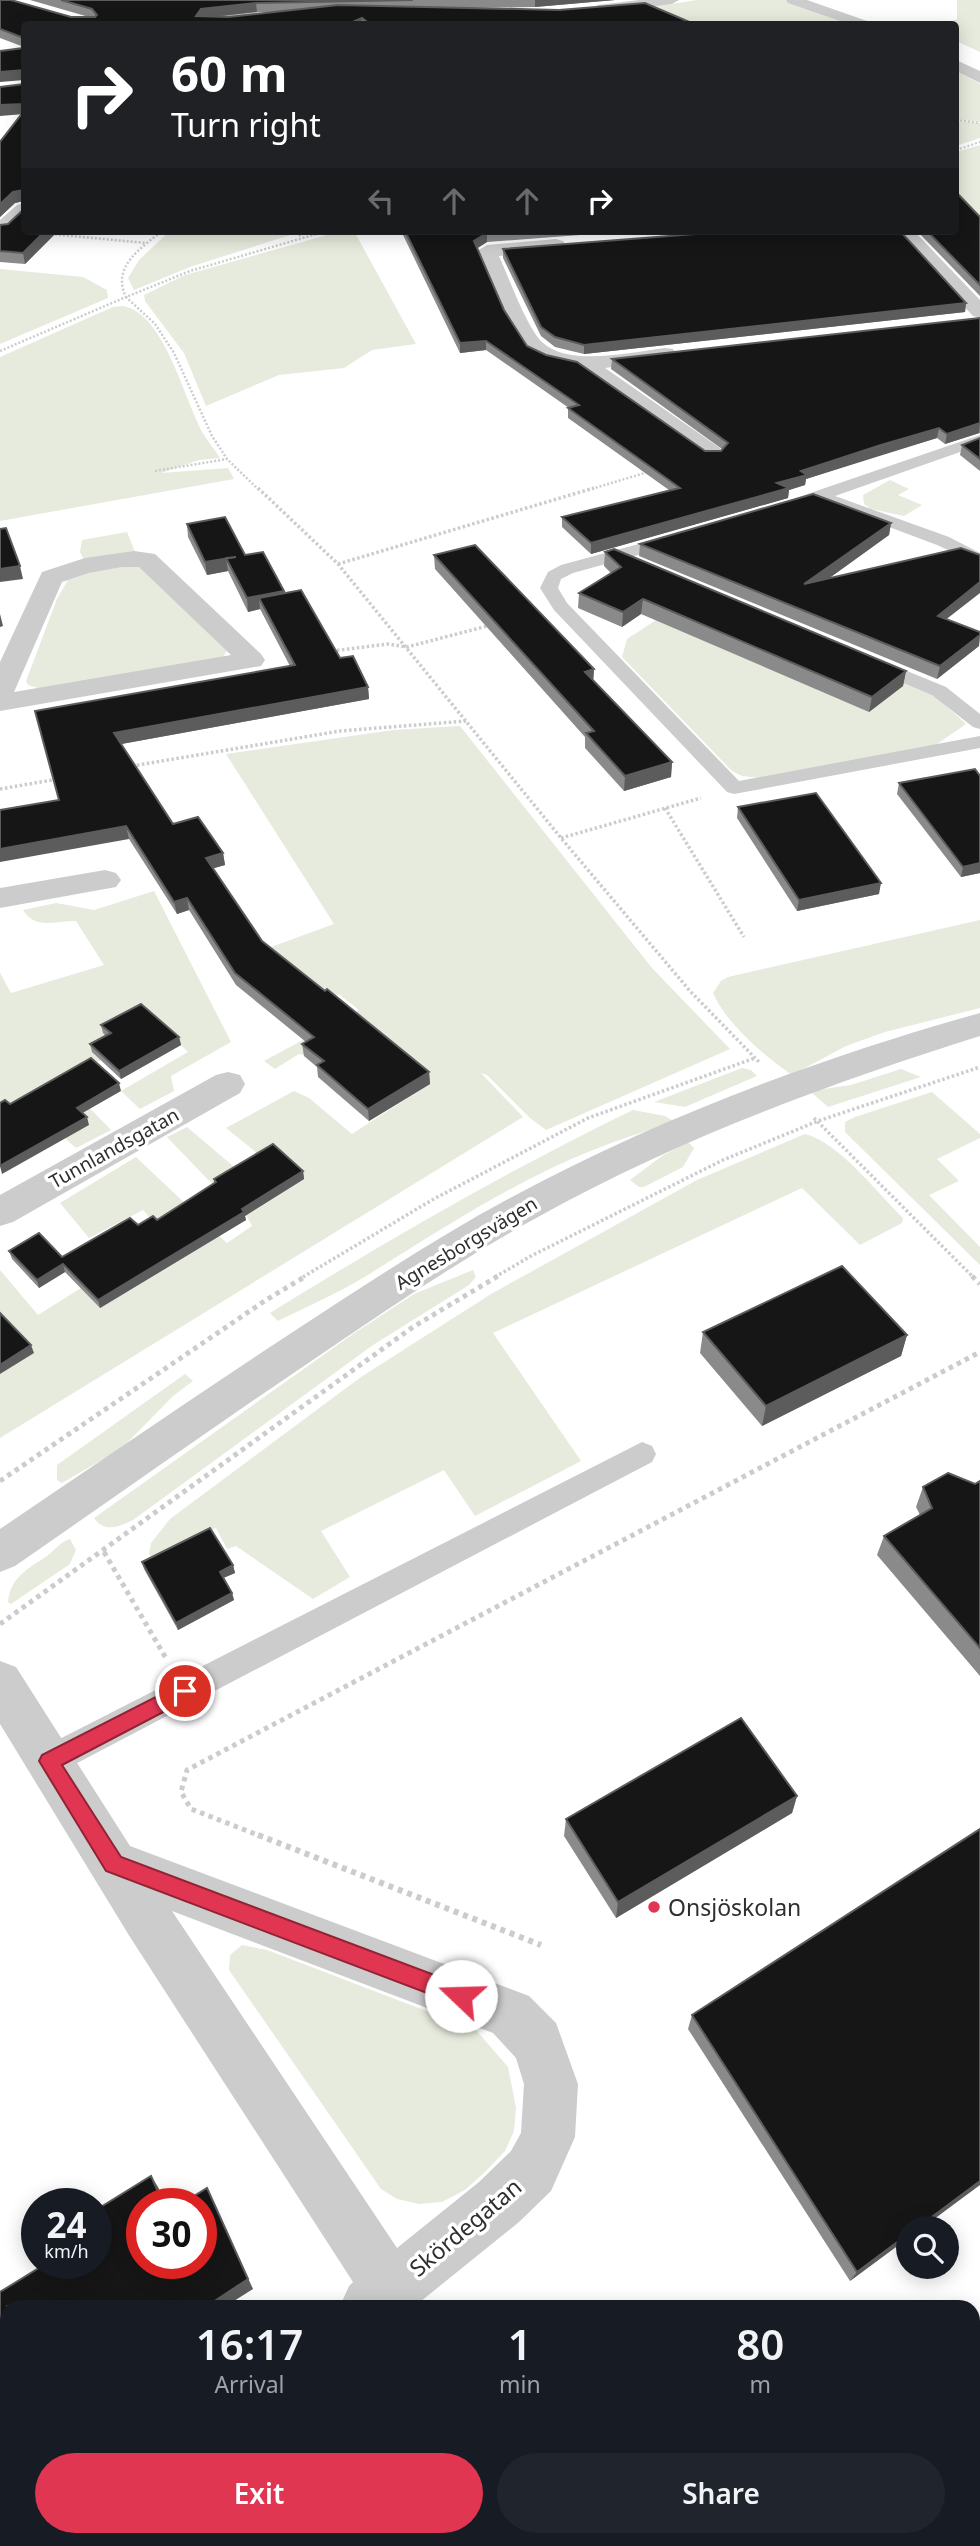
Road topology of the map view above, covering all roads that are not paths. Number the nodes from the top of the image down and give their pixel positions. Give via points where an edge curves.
1 (672, 0) edge
2 (793, 0) edge
3 (225, 1) edge
4 (324, 6) edge
5 (251, 14) junction
6 (220, 21) edge
7 (600, 21) edge
8 (854, 21) edge
9 (959, 67) edge
10 (980, 78) edge
11 (21, 212) edge
12 (1, 229) edge
13 (907, 235) edge
14 (571, 244) edge
15 (980, 312) edge
16 (683, 352) edge
17 (584, 363) junction
18 (980, 440) edge
19 (712, 453) edge
20 (821, 496) junction
21 (766, 513) edge
22 (692, 534) edge
23 (613, 555) junction
24 (980, 560) edge
25 (638, 565) edge
26 (852, 654) edge
27 (0, 694) edge
28 (0, 703) edge
29 (980, 723) edge
30 (980, 742) edge
31 (105, 880) dead end
32 (0, 898) edge
33 (980, 1024) edge
34 (228, 1084) dead end
35 (0, 1212) edge
36 (642, 1454) dead end
37 (0, 1553) edge
38 (0, 1682) edge
39 (49, 1761) junction
40 (114, 1864) junction
41 (380, 2298) edge

1 - 7 street via 583,11
2 - 8 street
3 - 5 street
4 - 5 street
5 - 6 street
9 - 10 street
11 - 12 street
13 - 15 street
14 - 17 street via 487,251 536,348 558,359
16 - 17 street
17 - 19 street
18 - 20 lane
20 - 21 lane
20 - 24 lane via 943,541
22 - 23 lane
23 - 25 lane
23 - 30 lane via 567,569 554,576 549,588 560,606 734,788
26 - 29 lane via 939,691
27 - 28 street via 51,577 131,559 146,559 251,660
31 - 32 street
33 - 37 street, Agnesborgsvägen via 854,1064 605,1165 452,1248 232,1392
34 - 35 street, Tunnlandsgatan
36 - 39 lane
38 - 39 street, Skördegatan
39 - 40 street, Skördegatan
40 - 41 street, Skördegatan
40 - 41 street, Skördegatan via 511,2014 537,2042 551,2084 548,2137 531,2171

